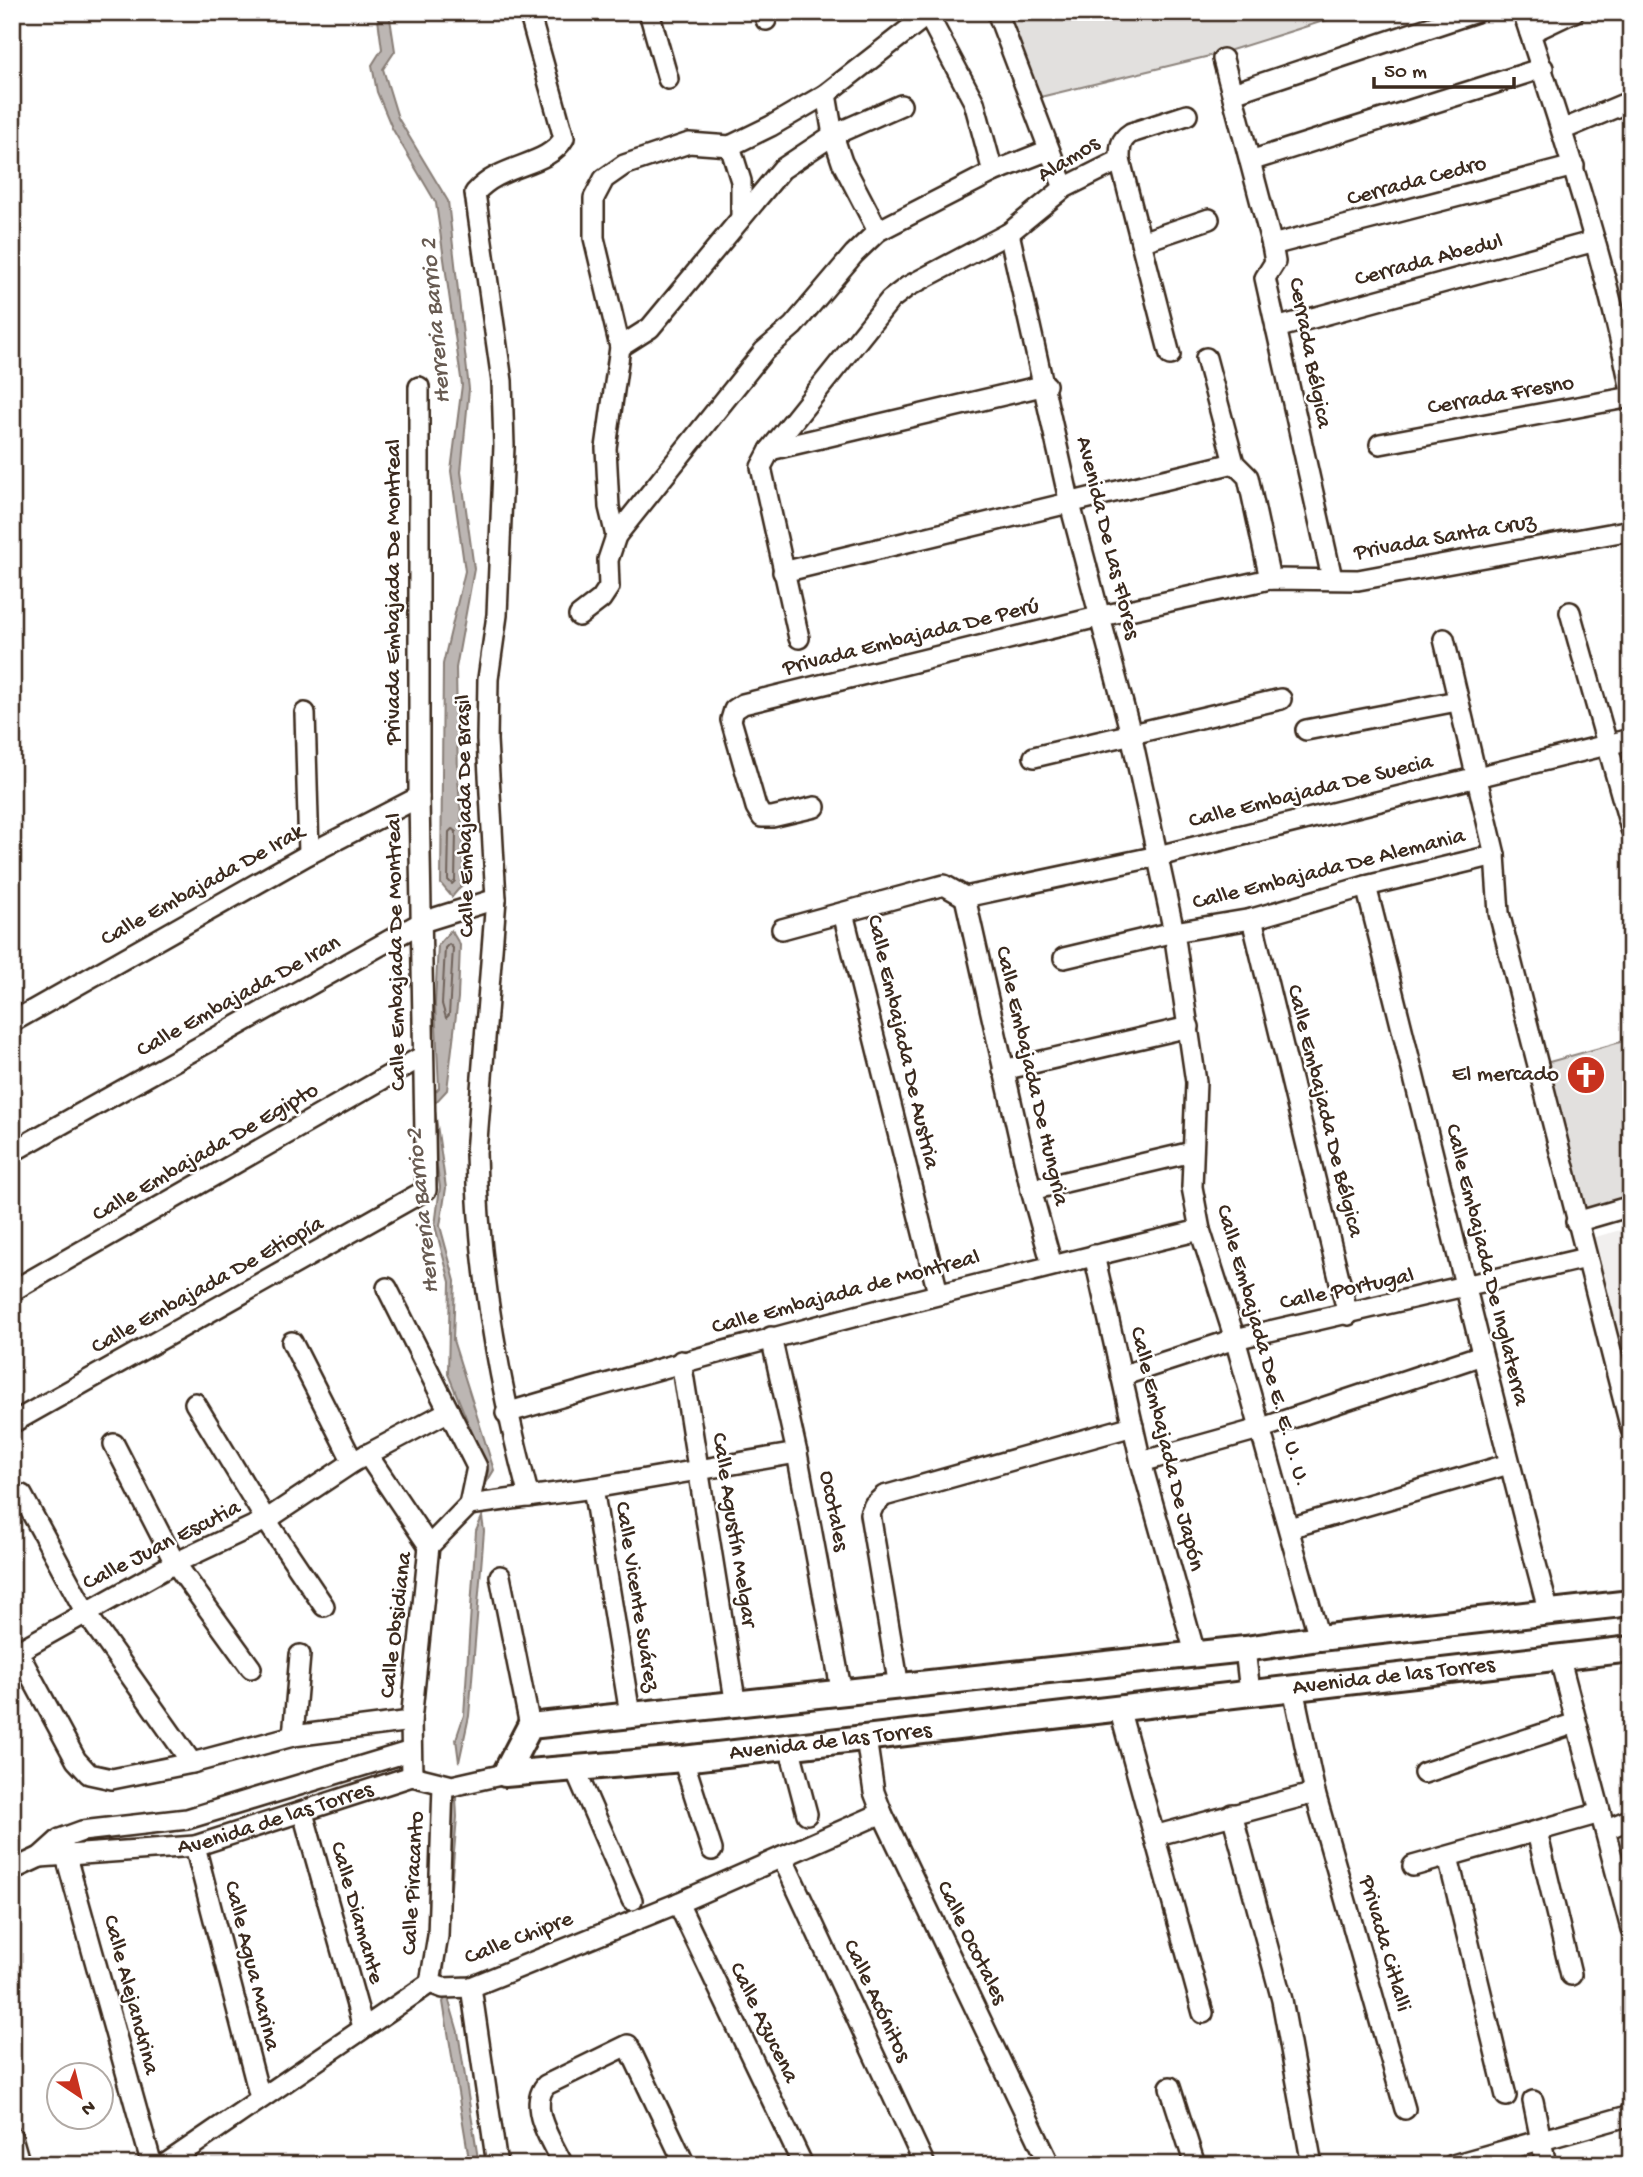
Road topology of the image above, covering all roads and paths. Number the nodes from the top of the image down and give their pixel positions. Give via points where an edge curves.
1 (529, 12) edge
2 (649, 12) edge
3 (997, 12) edge
4 (1476, 12) edge
5 (1523, 12) edge
6 (1574, 12) edge
7 (930, 14) edge
8 (1530, 33) junction
9 (1223, 59) dead end
10 (1543, 68) junction
11 (668, 79) dead end
12 (1233, 93) junction
13 (826, 94) junction
14 (1631, 101) edge
15 (901, 105) dead end
16 (1186, 115) dead end
17 (1562, 130) junction
18 (833, 135) junction
19 (730, 146) junction
20 (1049, 150) junction
21 (1120, 160) junction
22 (1250, 161) junction
23 (1574, 166) junction
24 (993, 172) junction
25 (1064, 187) junction
26 (741, 215) junction
27 (1209, 219) dead end
28 (878, 230) junction
29 (1009, 233) junction
30 (1595, 241) junction
31 (1141, 242) junction
32 (1272, 245) junction
33 (1276, 328) junction
34 (620, 348) junction
35 (1170, 355) dead end
36 (1206, 358) dead end
37 (1046, 385) junction
38 (419, 387) dead end
39 (1631, 391) edge
40 (1631, 397) edge
41 (1380, 444) dead end
42 (770, 450) junction
43 (1234, 463) junction
44 (1070, 504) junction
45 (1631, 530) edge
46 (616, 537) junction
47 (783, 572) junction
48 (1332, 578) junction
49 (1270, 579) junction
50 (1570, 612) dead end
51 (579, 616) dead end
52 (1102, 617) junction
53 (799, 638) dead end
54 (1444, 639) dead end
55 (1281, 699) dead end
56 (1457, 701) junction
57 (306, 713) dead end
58 (1306, 730) dead end
59 (1131, 734) junction
60 (1631, 739) edge
61 (1609, 745) junction
62 (1034, 757) dead end
63 (1476, 776) junction
64 (419, 797) junction
65 (816, 807) dead end
66 (1631, 829) edge
67 (309, 854) junction
68 (1495, 855) junction
69 (1158, 856) junction
70 (1366, 886) junction
71 (965, 897) junction
72 (496, 899) junction
73 (843, 913) junction
74 (1252, 919) junction
75 (422, 922) junction
76 (782, 929) dead end
77 (1174, 932) junction
78 (1064, 958) dead end
79 (12, 1021) edge
80 (1189, 1027) junction
81 (424, 1056) junction
82 (1003, 1070) junction
83 (12, 1152) edge
84 (1192, 1152) junction
85 (426, 1190) joint
86 (1031, 1190) junction
87 (1631, 1206) edge
88 (1576, 1222) junction
89 (1200, 1230) junction
90 (1094, 1255) junction
91 (1586, 1258) junction
92 (1052, 1265) junction
93 (387, 1288) dead end
94 (1468, 1288) junction
95 (12, 1292) edge
96 (938, 1293) junction
97 (1348, 1315) junction
98 (771, 1337) junction
99 (1235, 1339) junction
100 (292, 1342) dead end
101 (1482, 1356) junction
102 (681, 1361) junction
103 (1121, 1376) junction
104 (195, 1403) dead end
105 (449, 1411) junction
106 (506, 1413) junction
107 (1629, 1418) edge
108 (12, 1423) edge
109 (1133, 1426) junction
110 (1259, 1429) junction
111 (114, 1444) dead end
112 (797, 1453) junction
113 (360, 1458) junction
114 (1141, 1462) junction
115 (1509, 1464) junction
116 (698, 1470) junction
117 (593, 1488) junction
118 (22, 1495) dead end
119 (529, 1497) junction
120 (481, 1503) junction
121 (266, 1520) junction
122 (1289, 1528) junction
123 (429, 1546) junction
124 (175, 1563) junction
125 (500, 1576) dead end
126 (1631, 1603) edge
127 (324, 1606) dead end
128 (86, 1613) junction
129 (1549, 1613) junction
130 (1319, 1637) junction
131 (1245, 1649) junction
132 (1631, 1649) edge
133 (1195, 1653) junction
134 (300, 1655) dead end
135 (1559, 1656) junction
136 (251, 1668) dead end
137 (899, 1687) junction
138 (1293, 1688) junction
139 (1251, 1692) junction
140 (842, 1694) junction
141 (737, 1706) junction
142 (1119, 1708) junction
143 (630, 1714) junction
144 (411, 1721) junction
145 (1576, 1723) junction
146 (530, 1726) junction
147 (293, 1736) junction
148 (866, 1738) junction
149 (789, 1746) junction
150 (411, 1751) junction
151 (683, 1759) junction
152 (192, 1763) junction
153 (575, 1769) junction
154 (1424, 1773) dead end
155 (505, 1774) junction
156 (412, 1776) junction
157 (443, 1785) junction
158 (1315, 1793) junction
159 (303, 1813) junction
160 (882, 1813) junction
161 (807, 1814) dead end
162 (1232, 1814) junction
163 (1631, 1819) edge
164 (1604, 1821) junction
165 (1537, 1832) junction
166 (1154, 1836) junction
167 (195, 1846) junction
168 (63, 1847) junction
169 (712, 1850) dead end
170 (782, 1857) junction
171 (1448, 1857) junction
172 (1413, 1866) dead end
173 (12, 1870) edge
174 (632, 1900) dead end
175 (678, 1903) junction
176 (1631, 1929) edge
177 (1571, 1975) dead end
178 (430, 1983) junction
179 (471, 1987) junction
180 (1203, 2013) dead end
181 (363, 2026) junction
182 (1170, 2087) dead end
183 (1506, 2096) dead end
184 (260, 2098) junction
185 (1533, 2101) dead end
186 (1405, 2109) dead end
187 (1631, 2115) edge
188 (12, 2137) edge
189 (1540, 2138) junction
190 (20, 2165) edge
191 (152, 2165) edge
192 (164, 2165) edge
193 (497, 2165) edge
194 (563, 2165) edge
195 (685, 2165) edge
196 (803, 2165) edge
197 (925, 2165) edge
198 (1050, 2165) edge
199 (1195, 2165) edge
200 (1312, 2165) edge
201 (1453, 2165) edge
202 (1546, 2165) edge

1 - 72 street, Calle Embajada De Brasil via 565,138 557,151 488,177 475,192 502,381 504,446 497,615 488,679
2 - 11 street
3 - 20 street
4 - 12 street
5 - 8 street
6 - 8 street
7 - 13 street
7 - 24 street via 974,102
8 - 10 street
9 - 12 street, Cerrada Bélgica
10 - 17 street
10 - 22 street
12 - 22 street, Cerrada Bélgica
13 - 18 street
13 - 19 street
14 - 17 street
15 - 18 street
16 - 21 street, Alamos via 1124,138
17 - 23 street
18 - 26 street via 782,169
18 - 28 street
19 - 26 street via 741,181
19 - 34 street via 689,143 624,164 604,179 594,198 594,238
20 - 24 street
20 - 25 street
21 - 25 street, Alamos
21 - 31 street
22 - 32 street, Cerrada Bélgica
23 - 30 street
23 - 32 street, Cerrada Cedro
24 - 28 street
25 - 29 street, Alamos
26 - 34 street via 650,328
27 - 31 street
28 - 46 street via 793,326 764,351
29 - 37 street, Avenida De Las Flores
29 - 42 street, Alamos via 890,300
30 - 33 street, Cerrada Abedul
30 - 39 street
31 - 35 street
32 - 33 street, Cerrada Bélgica via 1275,262 1265,278
33 - 48 street, Cerrada Bélgica
34 - 46 street via 606,448 609,507
36 - 43 street
37 - 42 street
37 - 44 street, Avenida De Las Flores
38 - 64 street, Privada Embajada De Montreal
40 - 41 street, Cerrada Fresno
42 - 47 street via 761,467
43 - 44 street
43 - 49 street via 1248,477
44 - 47 street
44 - 52 street, Avenida De Las Flores
45 - 48 street, Privada Santa Cruz via 1358,580
46 - 51 street via 608,560 609,587
47 - 53 street
48 - 49 street, Privada Santa Cruz
49 - 52 street, Privada Santa Cruz
50 - 61 street
52 - 59 street, Avenida De Las Flores
52 - 65 street, Privada Embajada De Perú via 734,709 730,720 755,807 762,817
54 - 56 street
55 - 59 street
56 - 58 street
56 - 63 street
57 - 67 street
59 - 62 street
59 - 69 street, Avenida De Las Flores
60 - 61 street, Calle Embajada De Suecia
61 - 63 street, Calle Embajada De Suecia
61 - 66 street
63 - 68 street
63 - 69 street, Calle Embajada De Suecia
64 - 67 street, Calle Embajada De Irak
64 - 75 street, Calle Embajada De Montreal
67 - 79 street, Calle Embajada De Irak
68 - 70 street, Calle Embajada De Alemania
68 - 88 street via 1499,913
69 - 71 street, Calle Embajada De Austria
69 - 77 street, Calle Embajada De E. E. U. U.
70 - 74 street, Calle Embajada De Alemania
70 - 94 street, Calle Embajada De Inglaterra
71 - 73 street, Calle Embajada De Austria via 944,885
71 - 82 street, Calle Embajada De Hungria
72 - 75 street, Calle Embajada De Iran
72 - 106 street, Calle Embajada De Brasil via 476,1181
73 - 76 street
73 - 96 street, Calle Embajada De Austria
74 - 77 street, Calle Embajada De Alemania
74 - 97 street, Calle Embajada De Bélgica
75 - 81 street, Calle Embajada De Montreal
75 - 83 street, Calle Embajada De Iran
77 - 78 street, Calle Embajada De Alemania
77 - 80 street, Calle Embajada De E. E. U. U.
80 - 82 street
80 - 84 street, Calle Embajada De E. E. U. U. via 1196,1082
81 - 85 street, Calle Embajada De Montreal
81 - 95 street, Calle Embajada De Egipto
82 - 86 street, Calle Embajada De Hungria
84 - 86 street
84 - 89 street, Calle Embajada De E. E. U. U. via 1192,1187
85 - 108 street, Calle Embajada De Etiopía
86 - 92 street, Calle Embajada De Hungria
87 - 88 street
88 - 91 street
89 - 90 street, Calle Embajada de Montreal
89 - 99 street, Calle Embajada De E. E. U. U.
90 - 92 street, Calle Embajada de Montreal
90 - 103 street, Calle Embajada De Japón
91 - 94 street, Calle Portugal
91 - 107 street
92 - 96 street, Calle Embajada de Montreal
93 - 105 street
94 - 97 street, Calle Portugal
94 - 101 street, Calle Embajada De Inglaterra
96 - 98 street, Calle Embajada de Montreal
97 - 99 street, Calle Portugal
98 - 102 street, Calle Embajada de Montreal
98 - 112 street, Ocotales
99 - 103 street, Calle Portugal
99 - 110 street, Calle Embajada De E. E. U. U.
100 - 113 street
101 - 110 street
101 - 115 street, Calle Embajada De Inglaterra
102 - 106 street, Calle Embajada de Montreal
102 - 116 street, Calle Agustín Melgar
103 - 109 street, Calle Embajada De Japón
104 - 121 street
105 - 113 street, Calle Juan Escutia
105 - 120 street via 477,1467
106 - 119 street, Calle Embajada De Brasil
109 - 114 street, Calle Embajada De Japón
109 - 137 street via 884,1496 874,1505 870,1514
110 - 114 street
110 - 122 street, Calle Embajada De E. E. U. U.
111 - 124 street
112 - 116 street
112 - 140 street, Ocotales
113 - 121 street, Calle Juan Escutia
113 - 123 street
114 - 133 street, Calle Embajada De Japón
115 - 122 street
115 - 129 street, Calle Embajada De Inglaterra
116 - 117 street
116 - 141 street, Calle Agustín Melgar
117 - 119 street
117 - 143 street, Calle Vicente Suárez
118 - 128 street
119 - 120 street
120 - 123 street, Calle Obsidiana
121 - 124 street, Calle Juan Escutia
121 - 127 street
122 - 130 street, Calle Embajada De E. E. U. U.
123 - 144 street, Calle Obsidiana
124 - 128 street, Calle Juan Escutia
124 - 136 street
125 - 146 street
126 - 129 main road
128 - 152 street
128 - 152 street, Calle Juan Escutia via 24,1646 20,1656 76,1760 89,1774 111,1779
129 - 130 main road
130 - 131 main road
131 - 133 main road
131 - 139 street
132 - 135 main road, Avenida de las Torres
133 - 137 main road
134 - 147 street
135 - 138 main road, Avenida de las Torres
135 - 145 street
137 - 140 main road
138 - 139 main road, Avenida de las Torres
138 - 158 street, Privada Citlalli
139 - 142 main road, Avenida de las Torres
140 - 141 main road
141 - 143 main road
142 - 148 main road, Avenida de las Torres
142 - 166 street
143 - 146 main road
144 - 147 street
144 - 150 street, Calle Obsidiana
145 - 154 street
145 - 164 street
146 - 155 main road
147 - 152 street
148 - 149 main road, Avenida de las Torres
148 - 160 street, Calle Ocotales
149 - 151 main road, Avenida de las Torres
149 - 161 street
150 - 156 street, Calle Obsidiana
150 - 168 street via 187,1819 82,1831
151 - 153 main road, Avenida de las Torres
151 - 169 street
153 - 155 main road, Avenida de las Torres
153 - 174 street
155 - 157 street, Avenida de las Torres via 469,1784
156 - 157 street, Avenida de las Torres
156 - 159 street, Avenida de las Torres
157 - 178 street, Calle Piracanto via 438,1936
158 - 162 street
158 - 186 street, Privada Citlalli
159 - 167 street, Avenida de las Torres
159 - 181 street, Calle Diamante
160 - 170 street, Calle Chipre
160 - 198 street, Calle Ocotales
162 - 166 street
162 - 200 street via 1282,2000
163 - 164 street
164 - 165 street
164 - 176 street
165 - 171 street
165 - 177 street
166 - 180 street
167 - 168 street, Avenida de las Torres
167 - 184 street, Calle Agua Marina
168 - 173 street
168 - 191 street, Calle Alejandrina
170 - 175 street, Calle Chipre
170 - 197 street, Calle Acónitos
171 - 172 street
171 - 183 street
175 - 179 street, Calle Chipre
175 - 196 street, Calle Azucena
178 - 179 street, Calle Chipre via 443,1988
178 - 181 street
179 - 193 street
181 - 184 street
182 - 199 street
184 - 192 street
185 - 189 street
187 - 189 street
188 - 190 street
189 - 201 street
189 - 202 street
194 - 195 street via 542,2120 540,2091 628,2045

